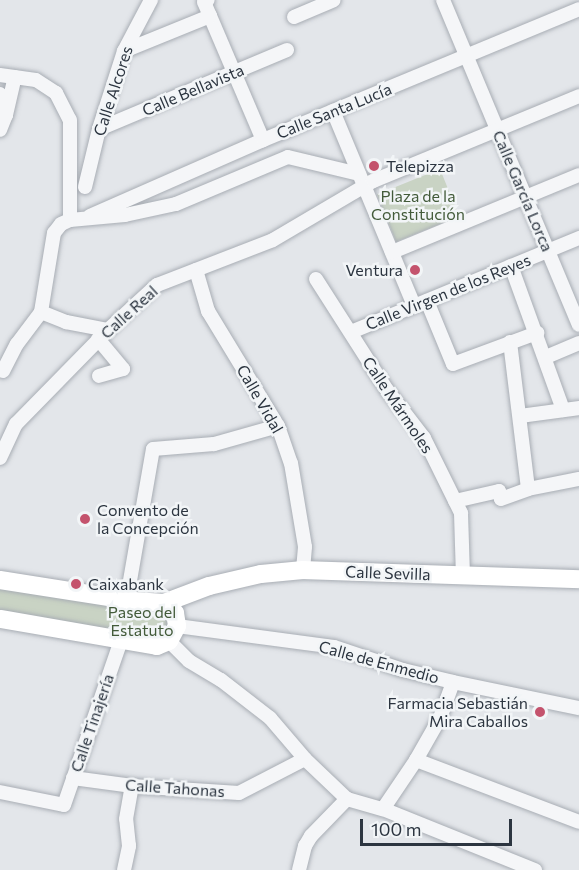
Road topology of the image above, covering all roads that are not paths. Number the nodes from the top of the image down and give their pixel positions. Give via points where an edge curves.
1 (151, 0) edge
2 (208, 0) edge
3 (334, 0) edge
4 (446, 1) edge
5 (579, 9) edge
6 (210, 16) junction
7 (294, 17) dead end
8 (287, 50) dead end
9 (124, 51) junction
10 (468, 57) junction
11 (234, 72) junction
12 (0, 75) edge
13 (15, 77) junction
14 (0, 94) edge
15 (579, 96) edge
16 (333, 111) junction
17 (6, 115) junction
18 (99, 129) junction
19 (0, 130) edge
20 (498, 130) junction
21 (263, 140) junction
22 (579, 175) edge
23 (361, 180) junction
24 (86, 187) dead end
25 (526, 197) junction
26 (90, 216) junction
27 (70, 220) junction
28 (579, 238) edge
29 (548, 251) junction
30 (392, 252) junction
31 (511, 266) junction
32 (196, 270) junction
33 (316, 279) dead end
34 (573, 293) edge
35 (427, 301) junction
36 (414, 306) junction
37 (41, 312) junction
38 (579, 325) edge
39 (351, 332) junction
40 (537, 333) junction
41 (103, 334) junction
42 (510, 342) junction
43 (579, 343) edge
44 (546, 357) junction
45 (3, 371) dead end
46 (99, 376) dead end
47 (579, 408) edge
48 (563, 410) junction
49 (520, 416) junction
50 (278, 426) junction
51 (0, 458) edge
52 (579, 479) edge
53 (528, 489) junction
54 (455, 501) junction
55 (303, 570) junction
56 (463, 576) junction
57 (579, 579) edge
58 (0, 580) edge
59 (123, 596) junction
60 (0, 620) edge
61 (172, 621) junction
62 (121, 640) junction
63 (453, 682) junction
64 (579, 708) edge
65 (305, 759) junction
66 (416, 760) junction
67 (73, 778) junction
68 (132, 786) junction
69 (0, 792) edge
70 (347, 799) junction
71 (383, 809) junction
72 (579, 822) edge
73 (124, 870) edge
74 (299, 870) edge
75 (535, 870) edge

1 - 9 street, Calle Alcores
2 - 6 street via 204,2
3 - 7 street
4 - 10 street, Calle García Lorca
5 - 10 street, Calle Santa Lucía
6 - 9 street
6 - 11 street
8 - 11 street, Calle Bellavista
9 - 18 street, Calle Alcores
10 - 16 street, Calle Santa Lucía
10 - 20 street, Calle García Lorca
11 - 18 street, Calle Bellavista
11 - 21 street
12 - 13 street
13 - 17 street
13 - 27 street via 36,80 56,93 70,120
14 - 17 street
15 - 20 street, Calle Real
16 - 21 street, Calle Santa Lucía
16 - 23 street
17 - 19 street
18 - 24 street, Calle Alcores
20 - 23 street, Calle Real
20 - 25 street, Calle García Lorca
21 - 26 street, Calle Santa Lucía
22 - 25 street
23 - 26 street via 288,158 176,204 125,215
23 - 30 street
23 - 32 street, Calle Real via 273,240
25 - 29 street, Calle García Lorca
25 - 30 street
26 - 27 street
27 - 37 street via 54,233
28 - 29 street, Calle Virgen de los Reyes
29 - 31 street, Calle Virgen de los Reyes
29 - 34 street, Calle García Lorca
30 - 36 street
31 - 35 street, Calle Virgen de los Reyes
31 - 40 street
32 - 41 street, Calle Real via 157,285
32 - 50 street, Calle Vidal via 208,311
33 - 39 street, Calle Mármoles
34 - 38 street, Calle García Lorca
35 - 36 street, Calle Virgen de los Reyes
35 - 42 street via 453,364
36 - 39 street, Calle Virgen de los Reyes
37 - 41 street
37 - 45 street
39 - 54 street, Calle Mármoles via 387,390 424,438
40 - 42 street
40 - 44 street
41 - 46 street via 123,369
41 - 51 street, Calle Real via 16,424
42 - 49 street
43 - 44 street
44 - 48 street
47 - 48 street
48 - 49 street
49 - 53 street
50 - 55 street, Calle Vidal via 291,463 305,547
50 - 59 street via 214,444 153,449 128,592
52 - 53 street
53 - 54 street via 501,499 499,491
54 - 56 street, Calle Mármoles via 461,513
55 - 56 main road, Calle Sevilla
55 - 61 main road, Calle Sevilla via 261,574 200,589
56 - 57 main road, Calle Sevilla
58 - 59 main road
59 - 61 main road
60 - 62 main road
61 - 62 main road via 157,646
61 - 63 street, Calle de Enmedio via 334,647
61 - 65 street via 189,661 270,718
62 - 67 street, Calle Tinajería
63 - 64 street, Calle de Enmedio
63 - 66 street via 440,718
65 - 68 street, Calle Tahonas via 239,793
65 - 70 street
66 - 71 street
66 - 72 street
67 - 68 street, Calle Tahonas
67 - 69 street, Calle Tinajería via 64,806
68 - 73 street
70 - 71 street
70 - 74 street via 311,836
71 - 75 street

